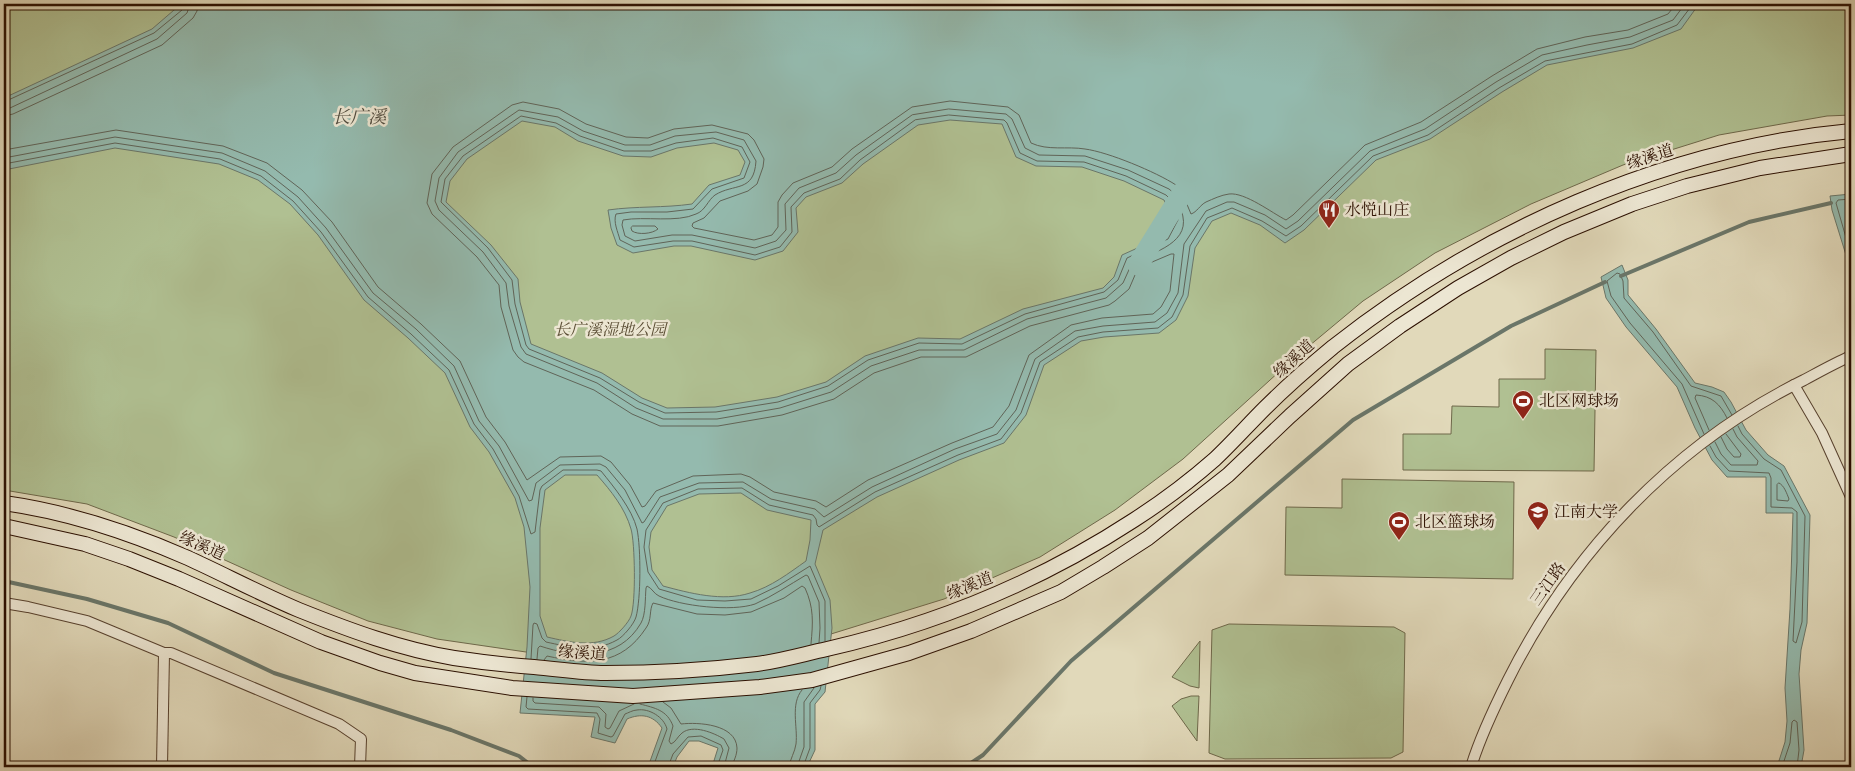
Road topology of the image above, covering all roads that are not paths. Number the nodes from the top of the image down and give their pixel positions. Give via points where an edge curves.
1 (1851, 131) edge
2 (1851, 154) edge
3 (1851, 356) edge
4 (1794, 385) junction
5 (1851, 497) edge
6 (4, 503) edge
7 (4, 526) edge
8 (4, 603) edge
9 (164, 653) junction
10 (162, 767) edge
11 (360, 767) edge
12 (1471, 767) edge

1 - 6 main road, 缘溪道 via 1748,147 1647,175 1572,204 1488,244 1442,270 1330,350 1216,458 1140,517 1083,552 988,599 930,620 866,640 761,664 666,672 597,673 453,658 356,633 135,536 84,519
2 - 7 main road via 1760,168 1687,186 1632,204 1511,258 1458,288 1348,364 1228,475 1155,532 1103,567 1060,592 1007,616 909,653 812,680 634,696 458,681 380,663 321,642 130,559 85,544
3 - 4 street
4 - 5 street via 1822,433
4 - 12 street, 三江路 via 1748,410 1695,448 1648,489 1601,537 1560,590 1519,657 1493,710
8 - 9 street via 86,621
9 - 10 street
9 - 11 street via 171,653 339,724 361,739

